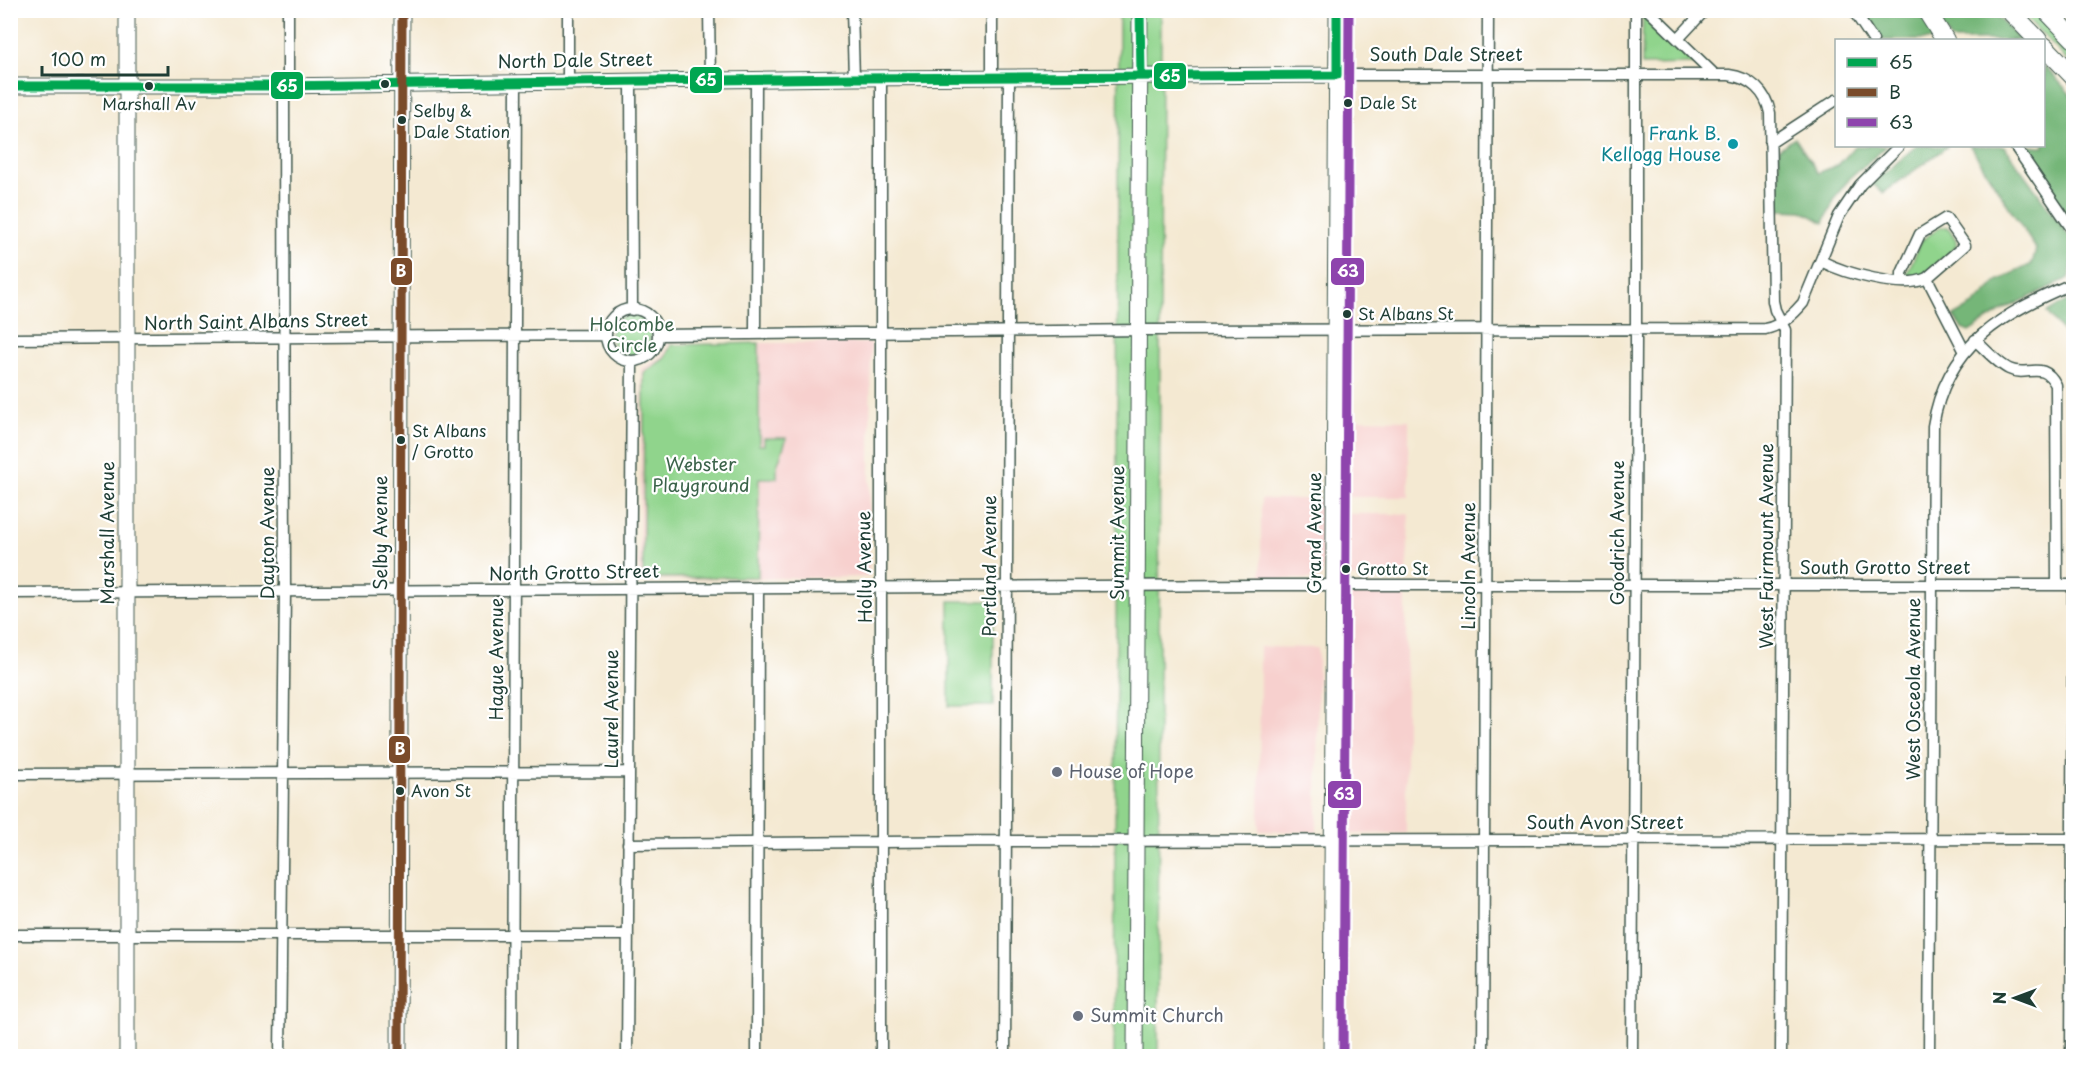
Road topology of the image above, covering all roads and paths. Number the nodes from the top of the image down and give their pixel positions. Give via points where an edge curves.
1 (128, 10) edge
2 (288, 10) edge
3 (402, 10) edge
4 (568, 10) edge
5 (709, 10) edge
6 (852, 10) edge
7 (992, 10) edge
8 (1140, 10) edge
9 (1337, 10) edge
10 (1488, 10) edge
11 (1635, 10) edge
12 (1648, 10) edge
13 (1705, 10) edge
14 (1853, 10) edge
15 (1926, 10) edge
16 (2009, 10) edge
17 (2046, 10) edge
18 (1678, 39) junction
19 (1873, 39) edge
20 (1944, 39) edge
21 (2037, 39) edge
22 (2073, 39) edge
23 (2045, 48) edge
24 (1337, 75) junction
25 (1488, 75) junction
26 (1636, 75) junction
27 (1715, 75) junction
28 (1009, 76) junction
29 (1141, 76) junction
30 (992, 77) junction
31 (2073, 77) edge
32 (854, 78) junction
33 (881, 78) junction
34 (756, 79) junction
35 (631, 80) junction
36 (710, 80) junction
37 (516, 81) junction
38 (568, 81) junction
39 (401, 83) junction
40 (287, 84) junction
41 (10, 86) edge
42 (128, 86) junction
43 (1835, 101) edge
44 (1770, 143) junction
45 (1898, 147) edge
46 (2016, 147) edge
47 (2073, 232) edge
48 (1821, 261) junction
49 (1927, 278) junction
50 (1902, 282) junction
51 (2073, 283) edge
52 (632, 310) junction
53 (1782, 322) junction
54 (1139, 330) junction
55 (1335, 330) junction
56 (1636, 330) junction
57 (1486, 331) junction
58 (881, 332) junction
59 (1007, 332) junction
60 (755, 333) junction
61 (606, 334) junction
62 (659, 335) junction
63 (515, 336) junction
64 (400, 337) junction
65 (286, 338) junction
66 (10, 339) edge
67 (128, 340) junction
68 (1975, 340) junction
69 (1965, 352) junction
70 (632, 362) junction
71 (1932, 584) junction
72 (1486, 585) junction
73 (1634, 585) junction
74 (1782, 585) junction
75 (2057, 585) junction
76 (2073, 585) edge
77 (1006, 586) junction
78 (1138, 586) junction
79 (1334, 586) junction
80 (881, 587) junction
81 (758, 588) junction
82 (514, 589) junction
83 (629, 589) junction
84 (400, 591) junction
85 (127, 592) junction
86 (285, 592) junction
87 (10, 593) edge
88 (399, 772) junction
89 (513, 772) junction
90 (628, 772) junction
91 (284, 773) junction
92 (10, 774) edge
93 (127, 774) junction
94 (1633, 839) junction
95 (1781, 839) junction
96 (1930, 839) junction
97 (2073, 839) edge
98 (1484, 840) junction
99 (1007, 841) junction
100 (1137, 841) junction
101 (1332, 841) junction
102 (882, 842) junction
103 (758, 843) junction
104 (628, 844) junction
105 (513, 933) junction
106 (127, 934) junction
107 (399, 934) junction
108 (10, 935) edge
109 (281, 935) junction
110 (628, 935) junction
111 (127, 1056) edge
112 (280, 1056) edge
113 (399, 1056) edge
114 (513, 1056) edge
115 (627, 1056) edge
116 (757, 1056) edge
117 (881, 1056) edge
118 (1005, 1056) edge
119 (1135, 1056) edge
120 (1331, 1056) edge
121 (1483, 1056) edge
122 (1632, 1056) edge
123 (1781, 1056) edge
124 (1929, 1056) edge
125 (2071, 1056) edge

1 - 42 street, Marshall Avenue
2 - 40 street, Dayton Avenue
3 - 39 street, Selby Avenue
4 - 38 street
5 - 36 street
6 - 32 street
7 - 30 street
8 - 29 street, Summit Avenue
9 - 24 street, Grand Avenue
10 - 25 street, Lincoln Avenue
11 - 26 street, Goodrich Avenue
12 - 18 street
13 - 18 street
14 - 19 street
15 - 20 highway
16 - 21 highway
17 - 22 highway
18 - 27 street
23 - 31 highway
24 - 25 street, South Dale Street
24 - 29 street, South Dale Street
24 - 55 street, Grand Avenue
25 - 26 street, South Dale Street
25 - 57 street, Lincoln Avenue
26 - 27 street, South Dale Street
26 - 56 street, Goodrich Avenue
27 - 44 street, West Fairmount Avenue via 1746,79 1760,91 1768,107
28 - 29 street, North Dale Street
28 - 30 street, North Dale Street
28 - 59 street, Portland Avenue
29 - 54 street, Summit Avenue
30 - 33 street, North Dale Street
32 - 33 street, North Dale Street
32 - 34 street, North Dale Street
33 - 58 street, Holly Avenue
34 - 36 street, North Dale Street
34 - 60 street
35 - 36 street, North Dale Street
35 - 38 street, North Dale Street
35 - 52 street
37 - 38 street, North Dale Street
37 - 39 street, North Dale Street
37 - 63 street, Hague Avenue
39 - 40 street, North Dale Street
39 - 64 street, Selby Avenue
40 - 42 street, North Dale Street
40 - 65 street, Dayton Avenue
41 - 42 street, North Dale Street
42 - 67 street, Marshall Avenue
43 - 44 street
44 - 53 street, West Fairmount Avenue via 1773,301
45 - 48 street via 1860,184 1839,216
46 - 47 street
48 - 50 street via 1835,268
48 - 53 street via 1803,303
49 - 50 street
49 - 50 street via 1965,245 1946,218 1920,234 1902,273
49 - 69 street
51 - 68 street, West Osceola Avenue via 1996,322
52 - 61 street via 618,313 608,324
52 - 62 street via 649,315
53 - 56 street via 1765,329
53 - 74 street, West Fairmount Avenue
54 - 55 street
54 - 59 street
54 - 78 street, Summit Avenue
55 - 57 street
55 - 79 street, Grand Avenue
56 - 57 street
56 - 73 street, Goodrich Avenue
57 - 72 street, Lincoln Avenue
58 - 59 street
58 - 60 street
58 - 80 street, Holly Avenue
59 - 77 street, Portland Avenue
60 - 62 street
61 - 63 street, North Saint Albans Street
61 - 70 street via 614,353
62 - 70 street via 653,351
63 - 64 street, North Saint Albans Street
63 - 82 street, Hague Avenue
64 - 65 street, North Saint Albans Street
64 - 84 street, Selby Avenue
65 - 67 street, North Saint Albans Street
65 - 86 street, Dayton Avenue
66 - 67 street, North Saint Albans Street
67 - 85 street, Marshall Avenue
68 - 69 street, West Osceola Avenue
68 - 75 street via 2008,369 2041,371 2056,385
69 - 71 street, West Osceola Avenue via 1944,384 1933,426
70 - 83 street, Laurel Avenue
71 - 74 street, South Grotto Street
71 - 75 street, South Grotto Street
71 - 96 street, West Osceola Avenue
72 - 73 street, South Grotto Street
72 - 79 street, South Grotto Street
72 - 98 street, Lincoln Avenue
73 - 74 street, South Grotto Street
73 - 94 street, Goodrich Avenue
74 - 95 street, West Fairmount Avenue
75 - 76 street, South Grotto Street
76 - 97 street
77 - 78 street, North Grotto Street
77 - 80 street, North Grotto Street
77 - 99 street, Portland Avenue
78 - 79 street, South Grotto Street
78 - 100 street, Summit Avenue
79 - 101 street, Grand Avenue
80 - 81 street, North Grotto Street
80 - 102 street, Holly Avenue
81 - 83 street, North Grotto Street
81 - 103 street
82 - 83 street, North Grotto Street
82 - 84 street, North Grotto Street
82 - 89 street, Hague Avenue
83 - 90 street, Laurel Avenue
84 - 86 street, North Grotto Street
84 - 88 street, Selby Avenue
85 - 86 street, North Grotto Street
85 - 87 street, North Grotto Street
85 - 93 street, Marshall Avenue
86 - 91 street, Dayton Avenue
88 - 89 street
88 - 91 street
88 - 107 street, Selby Avenue
89 - 90 street
89 - 105 street, Hague Avenue
90 - 104 street, Laurel Avenue
91 - 93 street
91 - 109 street, Dayton Avenue
92 - 93 street
93 - 106 street, Marshall Avenue
94 - 95 street, South Avon Street
94 - 98 street, South Avon Street
94 - 122 street, Goodrich Avenue
95 - 96 street, South Avon Street
95 - 123 street, West Fairmount Avenue
96 - 97 street, South Avon Street
96 - 124 street, West Osceola Avenue
97 - 125 street
98 - 101 street, South Avon Street
98 - 121 street, Lincoln Avenue
99 - 100 street, South Avon Street
99 - 102 street, South Avon Street
99 - 118 street, Portland Avenue
100 - 101 street, South Avon Street
100 - 119 street, Summit Avenue
101 - 120 street, Grand Avenue
102 - 103 street, South Avon Street
102 - 117 street, Holly Avenue
103 - 104 street, South Avon Street
103 - 116 street
104 - 110 street, Laurel Avenue
105 - 107 street
105 - 110 street
105 - 114 street, Hague Avenue
106 - 108 street
106 - 109 street
106 - 111 street, Marshall Avenue
107 - 109 street
107 - 113 street, Selby Avenue
109 - 112 street, Dayton Avenue
110 - 115 street, Laurel Avenue

